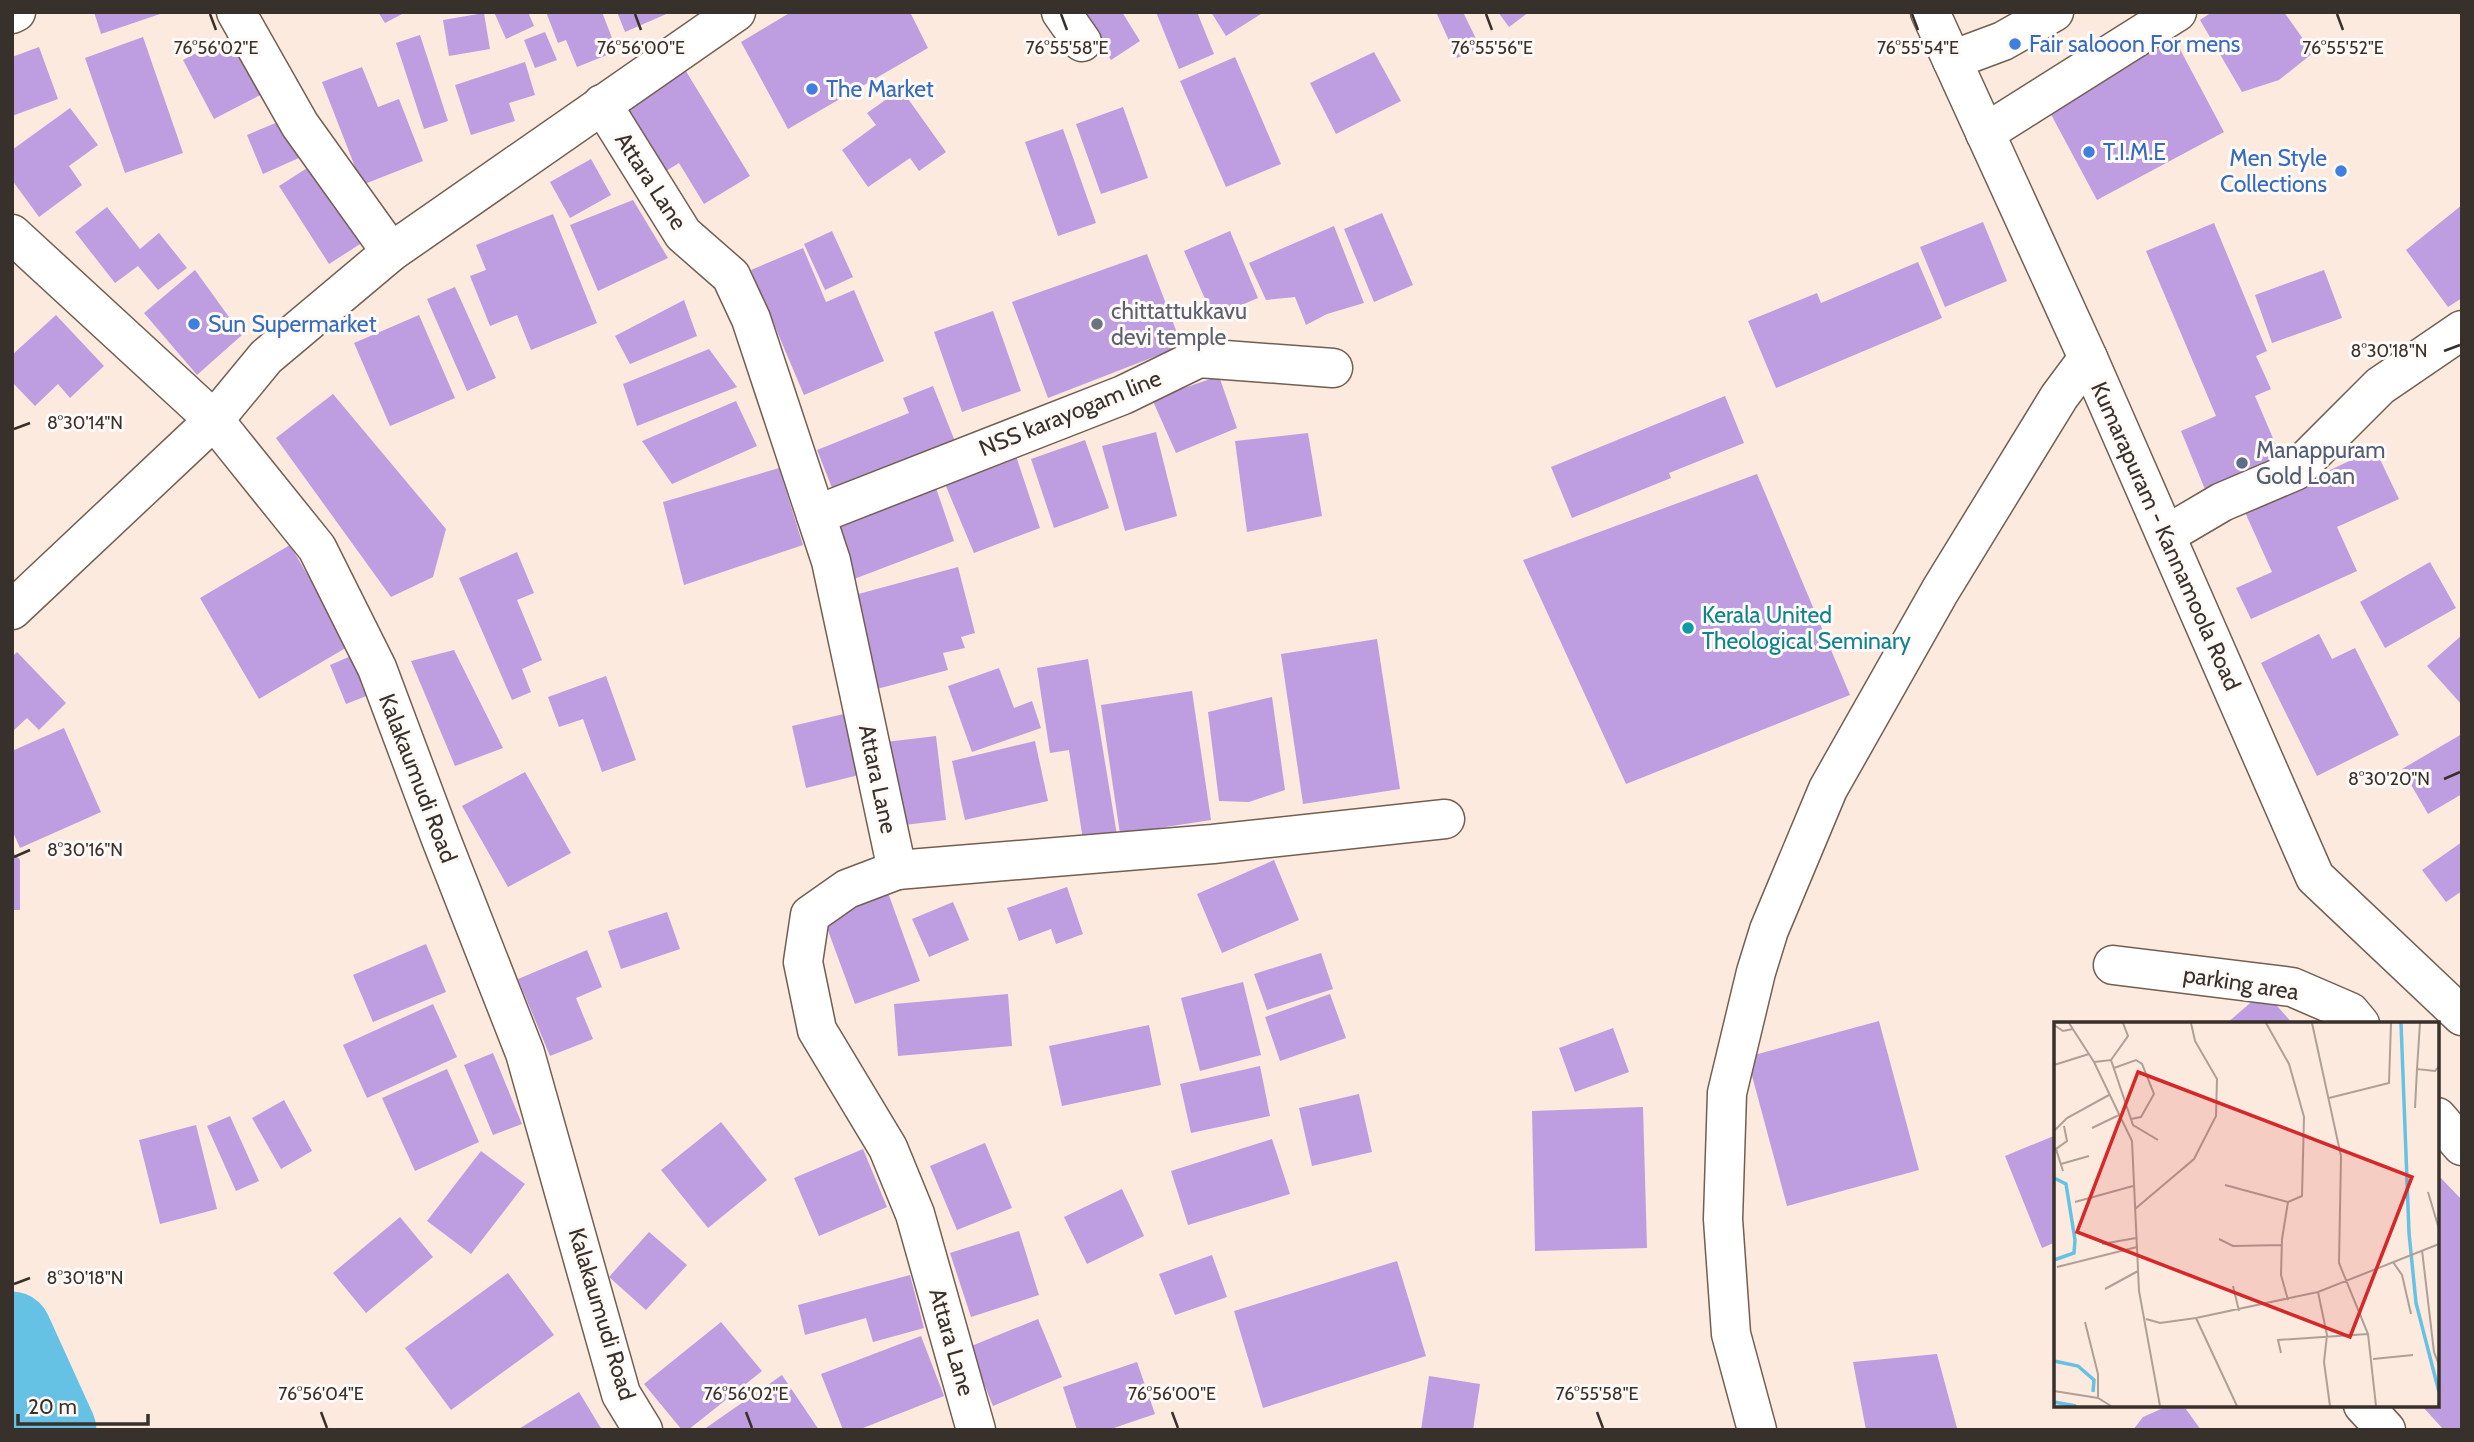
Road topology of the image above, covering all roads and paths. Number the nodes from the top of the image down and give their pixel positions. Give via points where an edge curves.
1 (236, 12) edge
2 (736, 12) edge
3 (1930, 12) edge
4 (2054, 12) edge
5 (2177, 12) edge
6 (1952, 60) junction
7 (602, 104) junction
8 (1985, 133) junction
9 (12, 234) edge
10 (391, 252) junction
11 (2462, 330) edge
12 (2088, 358) junction
13 (1333, 368) dead end
14 (214, 420) junction
15 (816, 515) junction
16 (2166, 535) junction
17 (12, 610) edge
18 (1445, 819) dead end
19 (897, 870) junction
20 (2113, 965) dead end
21 (2462, 1016) edge
22 (2358, 1022) edge
23 (2439, 1119) edge
24 (2462, 1146) edge
25 (2365, 1407) edge
26 (643, 1430) edge
27 (976, 1430) edge
28 (1757, 1430) edge
29 (2386, 1430) edge

1 - 10 street via 300,125
2 - 7 street
3 - 6 street, Kumarapuram - Kannamoola Road
4 - 6 street via 2003,41
5 - 8 street
6 - 8 street, Kumarapuram - Kannamoola Road
7 - 10 street
7 - 15 street, Attara Lane via 683,234 731,276 751,319
8 - 12 street, Kumarapuram - Kannamoola Road
9 - 14 street, Kalakaumudi Road
10 - 14 street via 266,357
11 - 16 street via 2381,386 2295,471 2222,502
12 - 16 street, Kumarapuram - Kannamoola Road
12 - 28 street via 2059,397 1940,591 1828,789 1756,971 1727,1093 1723,1219 1731,1334
13 - 15 street, NSS karayogam line via 1199,358 1122,395
14 - 17 street
14 - 26 street, Kalakaumudi Road via 317,548 377,668 525,1053 621,1394
15 - 19 street, Attara Lane via 831,561
16 - 21 street, Kumarapuram - Kannamoola Road via 2315,877
18 - 19 street
19 - 27 street, Attara Lane via 847,889 810,915 803,962 817,1030 888,1148 915,1214
20 - 22 street, parking area via 2292,987 2350,1012
23 - 24 street
25 - 29 street

